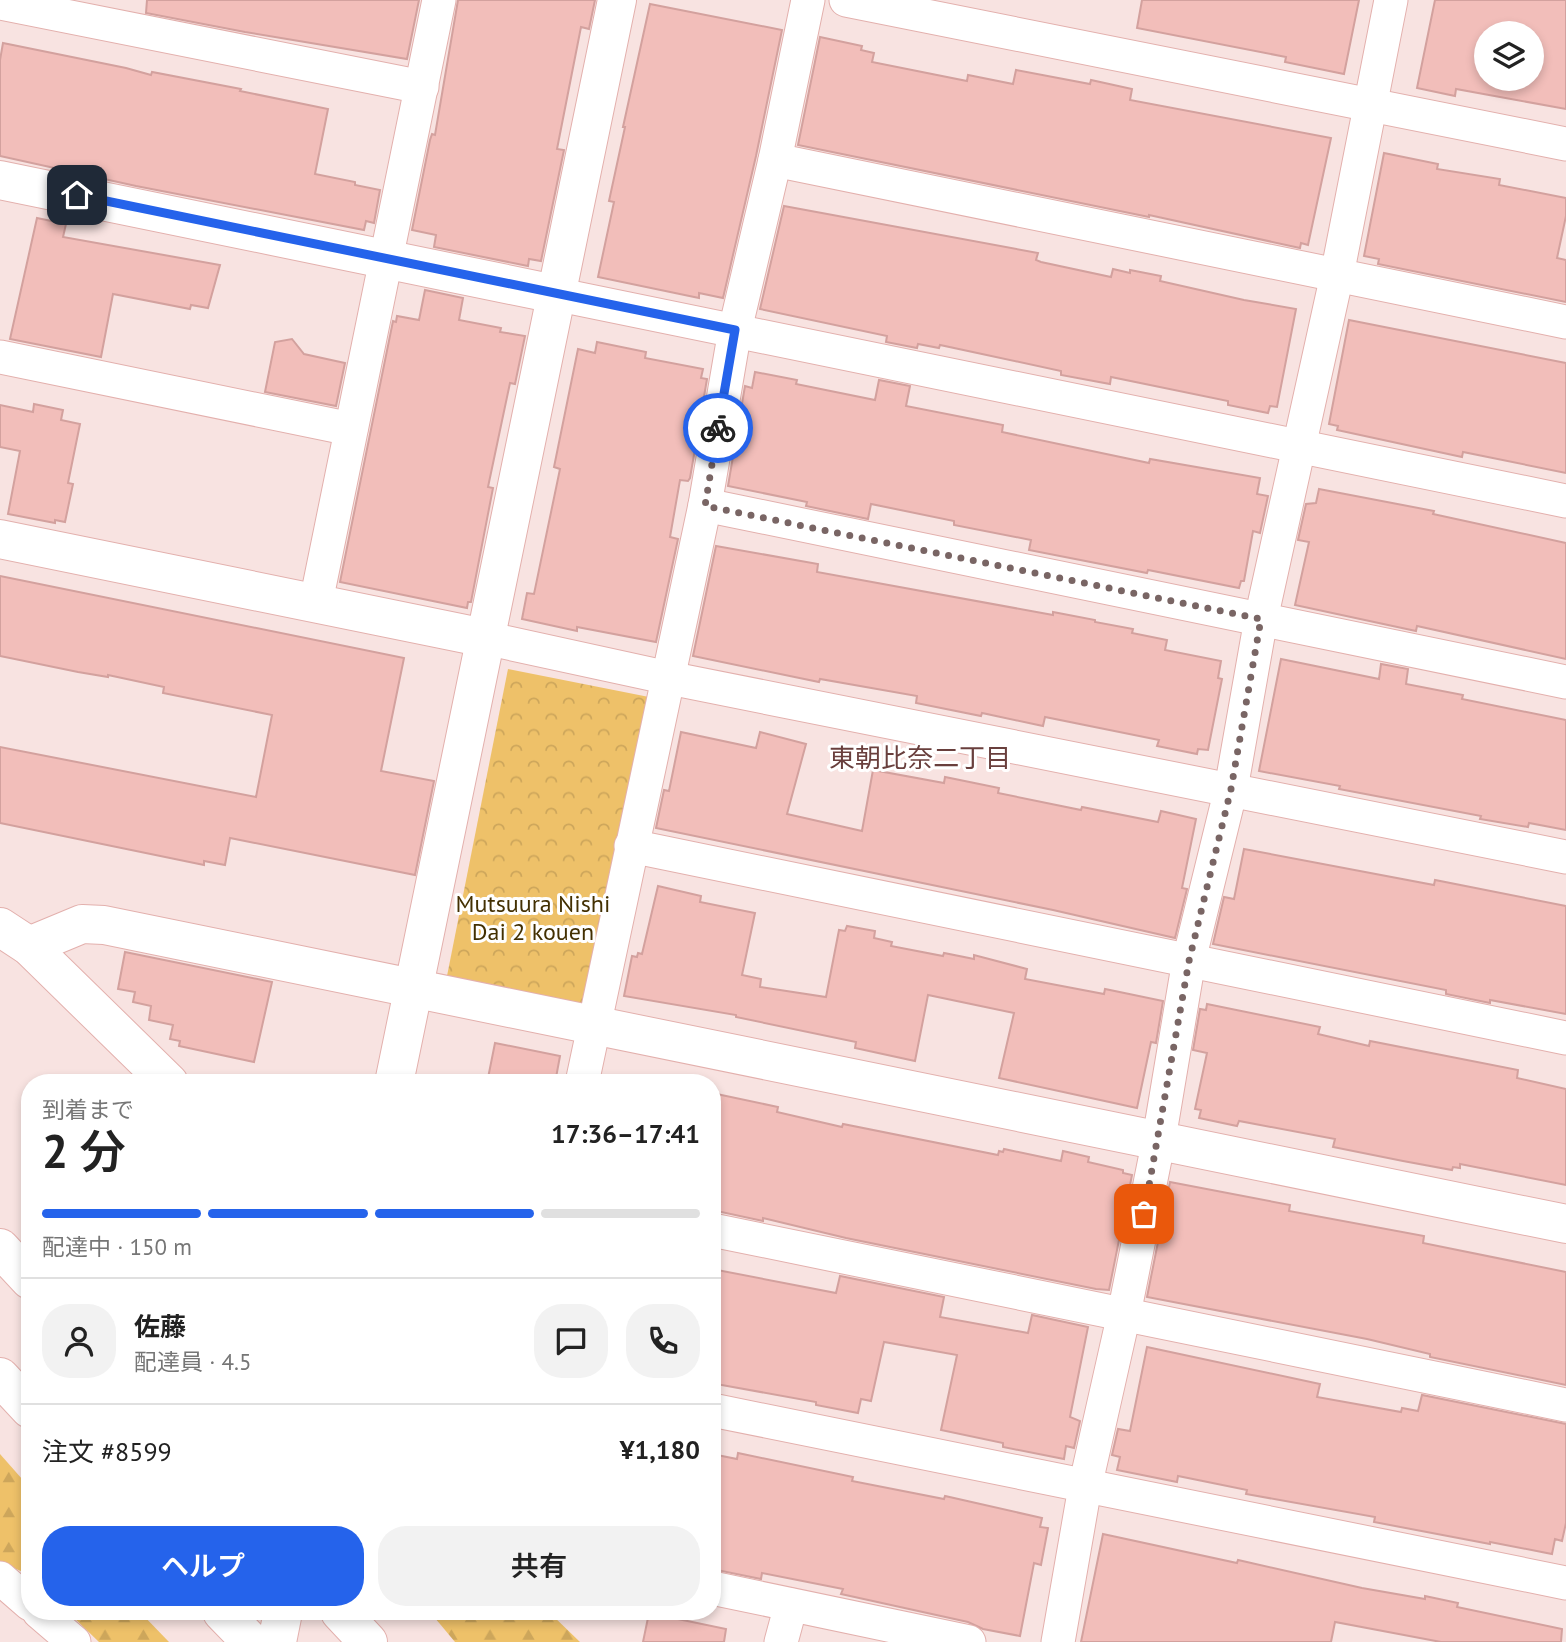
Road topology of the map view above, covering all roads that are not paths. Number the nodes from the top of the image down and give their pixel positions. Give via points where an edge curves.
1 (439, 0) edge
2 (617, 0) edge
3 (808, 0) edge
4 (846, 0) edge
5 (1391, 0) edge
6 (0, 3) edge
7 (422, 87) junction
8 (1370, 106) junction
9 (1566, 144) edge
10 (775, 159) junction
11 (0, 180) edge
12 (386, 259) junction
13 (1337, 275) junction
14 (555, 294) junction
15 (1566, 322) edge
16 (735, 330) junction
17 (0, 357) edge
18 (351, 429) junction
19 (1300, 447) junction
20 (1566, 501) edge
21 (705, 506) junction
22 (0, 539) edge
23 (316, 602) junction
24 (1261, 619) junction
25 (485, 638) junction
26 (669, 678) junction
27 (1566, 682) edge
28 (1231, 789) junction
29 (631, 846) junction
30 (1566, 857) edge
31 (14, 936) edge
32 (1189, 961) junction
33 (413, 989) junction
34 (594, 1026) junction
35 (1566, 1038) edge
36 (160, 1074) edge
37 (396, 1074) edge
38 (584, 1074) edge
39 (1159, 1139) junction
40 (1566, 1224) edge
41 (721, 1232) edge
42 (0, 1248) edge
43 (21, 1270) edge
44 (1124, 1314) junction
45 (0, 1377) edge
46 (21, 1399) edge
47 (1566, 1405) edge
48 (721, 1412) edge
49 (1085, 1487) junction
50 (0, 1578) edge
51 (1566, 1583) edge
52 (721, 1590) edge
53 (21, 1596) edge
54 (791, 1605) junction
55 (48, 1620) edge
56 (230, 1620) edge
57 (282, 1620) edge
58 (347, 1620) edge
59 (74, 1642) edge
60 (251, 1642) edge
61 (277, 1642) edge
62 (368, 1642) edge
63 (781, 1642) edge
64 (969, 1642) edge
65 (1058, 1642) edge

1 - 7 street
2 - 14 main road
3 - 10 street
4 - 8 street
5 - 8 street
6 - 7 street
7 - 12 street
8 - 9 street
8 - 13 street
10 - 13 street
10 - 16 street
11 - 12 main road
12 - 14 main road
12 - 18 street
13 - 15 street
13 - 19 street
14 - 16 street
14 - 25 main road
16 - 19 street
16 - 21 street
17 - 18 street
18 - 23 street
19 - 20 street
19 - 24 street
21 - 24 street
21 - 26 street
22 - 23 main road
23 - 25 main road
24 - 27 street
24 - 28 street
25 - 26 street
25 - 33 main road
26 - 28 street
26 - 29 street
28 - 30 street
28 - 32 street
29 - 32 street
29 - 34 street
31 - 33 main road via 82,924 104,925
31 - 36 main road
32 - 35 street
32 - 39 street
33 - 34 main road
33 - 37 main road
34 - 38 street
34 - 39 main road
39 - 40 main road
39 - 44 street
41 - 44 street
42 - 43 main road
44 - 47 street
44 - 49 street
45 - 46 main road
48 - 49 street
49 - 51 street
49 - 65 street
50 - 53 street
52 - 54 street
54 - 63 street
54 - 64 street
55 - 59 street
56 - 60 main road
57 - 61 main road
58 - 62 main road

